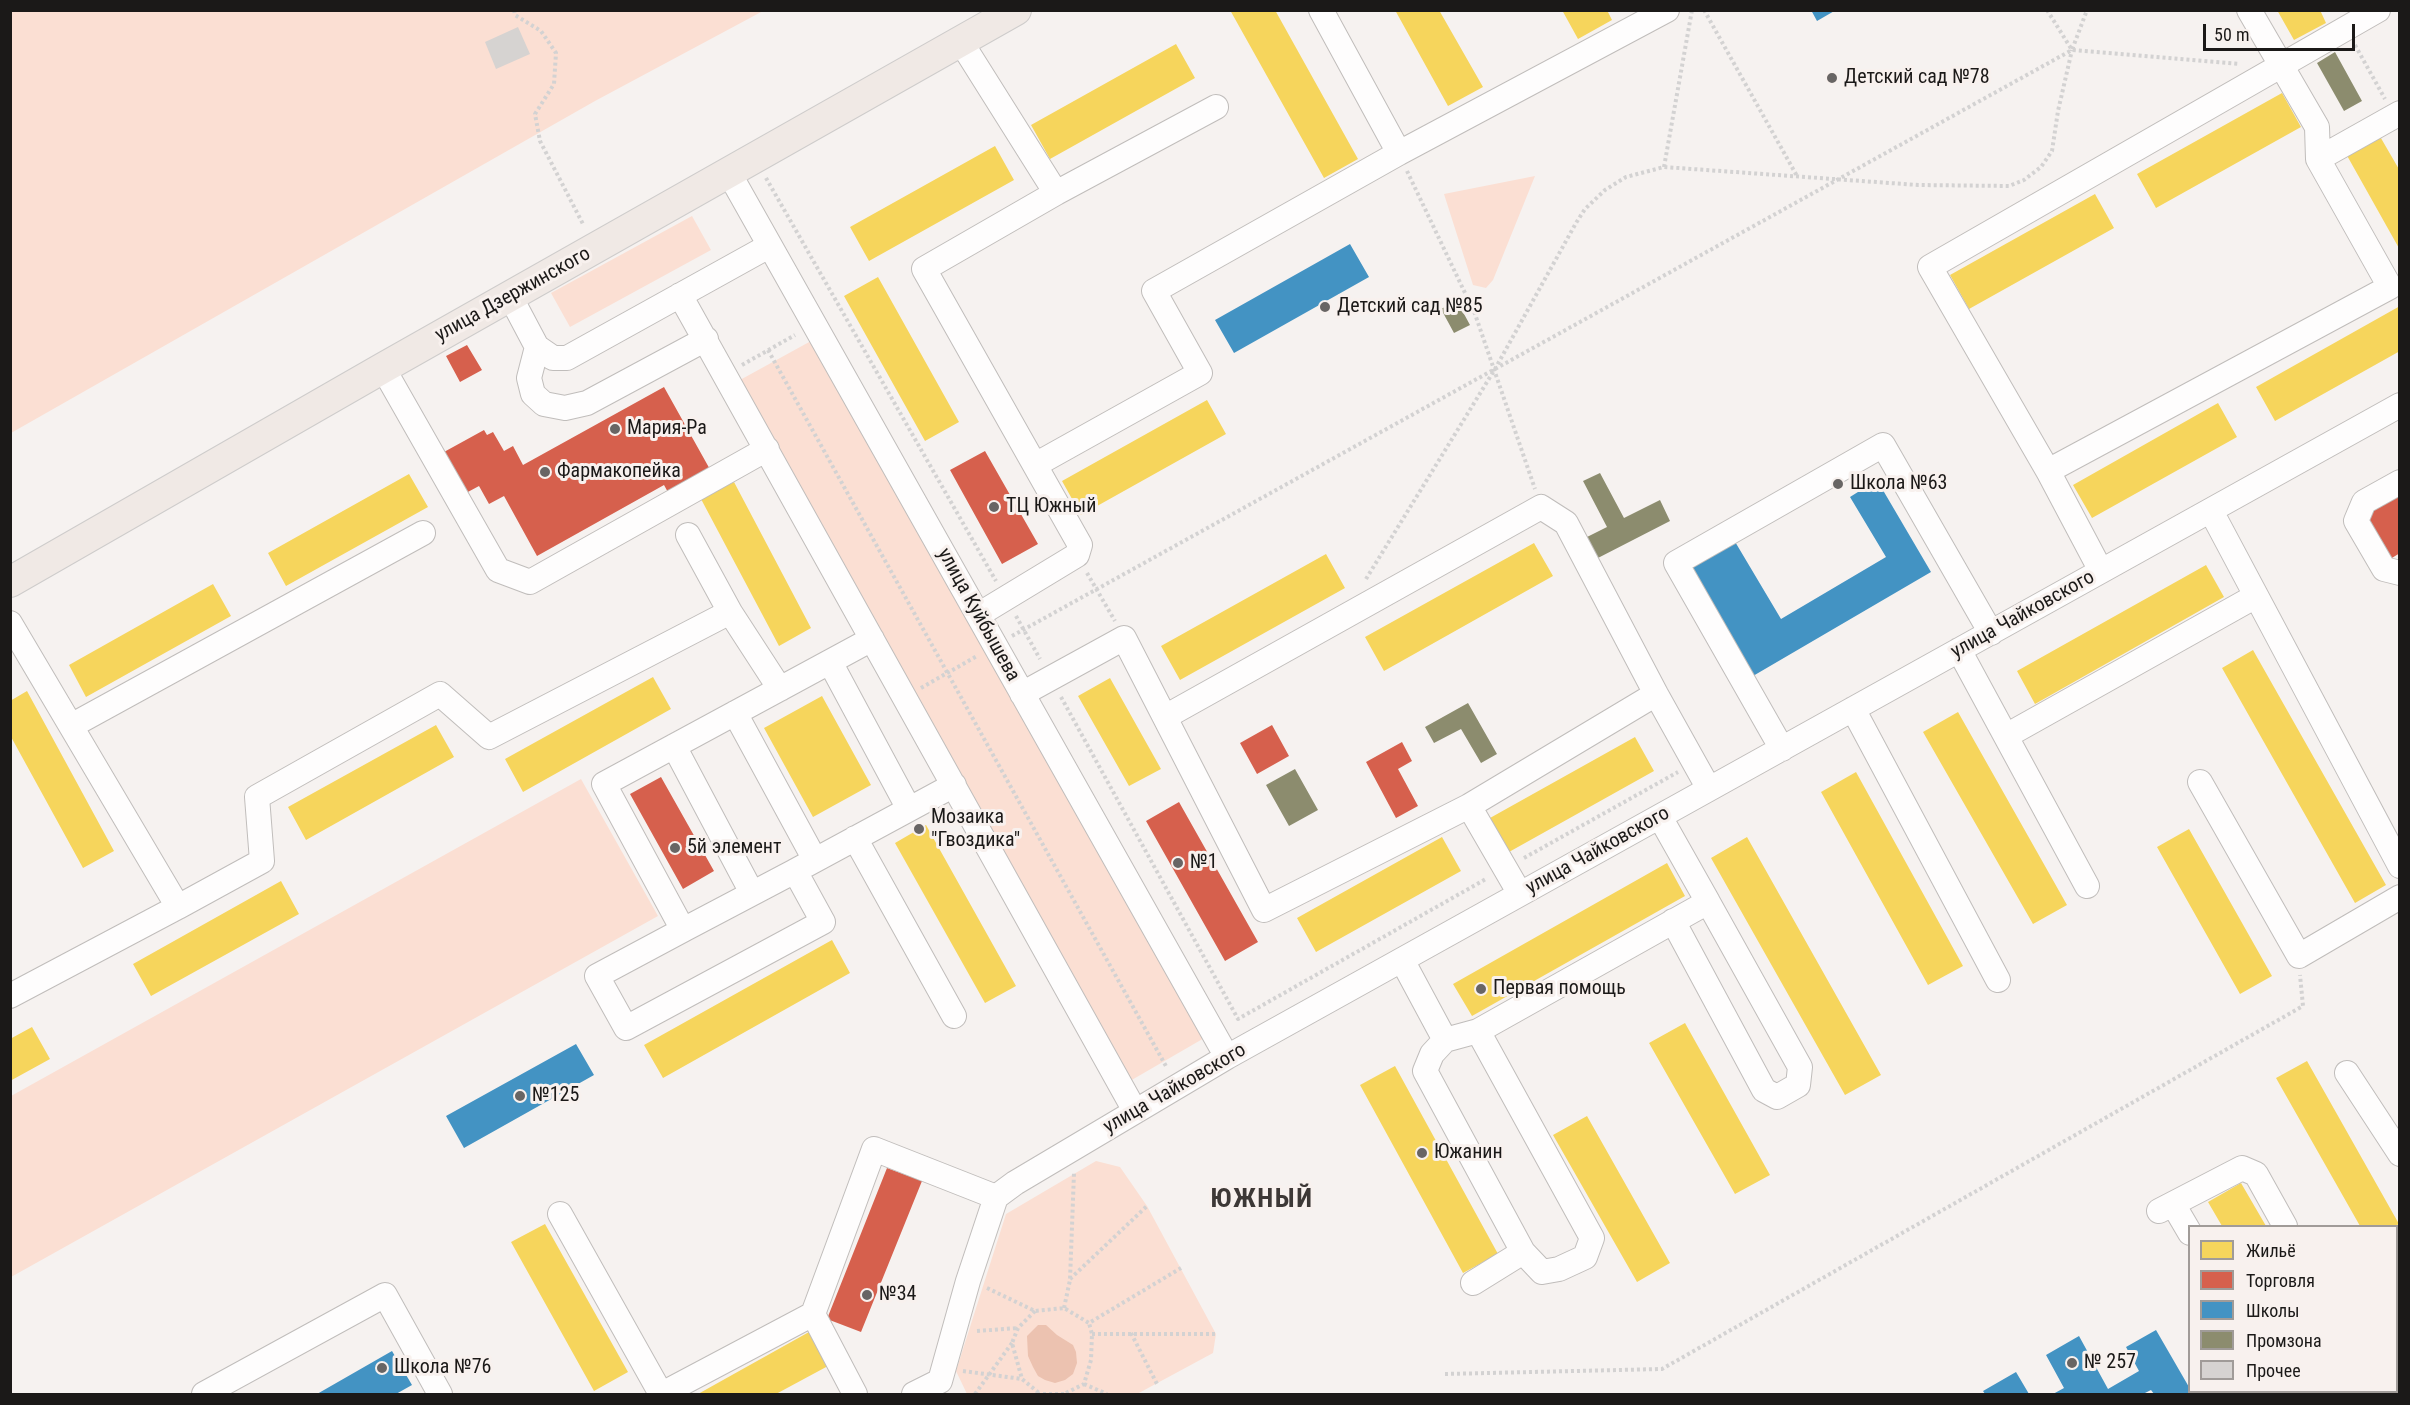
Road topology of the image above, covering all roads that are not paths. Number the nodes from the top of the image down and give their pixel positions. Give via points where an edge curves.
1 (1016, 10) edge
2 (1321, 10) edge
3 (1667, 10) edge
4 (2249, 10) edge
5 (2378, 10) edge
6 (1638, 18) edge
7 (961, 42) junction
8 (2281, 67) junction
9 (1215, 106) dead end
10 (2397, 114) edge
11 (1399, 153) junction
12 (2318, 159) junction
13 (729, 173) junction
14 (1056, 193) junction
15 (769, 246) junction
16 (680, 295) junction
17 (510, 296) junction
18 (706, 339) junction
19 (537, 347) junction
20 (383, 368) junction
21 (2400, 405) edge
22 (767, 449) junction
23 (1035, 465) junction
24 (2048, 471) junction
25 (2400, 482) edge
26 (2211, 511) junction
27 (423, 532) dead end
28 (688, 535) dead end
29 (2101, 571) junction
30 (2400, 573) edge
31 (10, 582) edge
32 (2256, 596) junction
33 (730, 612) junction
34 (978, 615) junction
35 (10, 623) edge
36 (1991, 633) junction
37 (872, 639) junction
38 (1959, 650) junction
39 (830, 662) junction
40 (780, 689) junction
41 (1022, 694) junction
42 (1656, 694) junction
43 (1853, 709) junction
44 (735, 713) junction
45 (1165, 717) junction
46 (71, 726) junction
47 (2006, 736) junction
48 (674, 746) junction
49 (1782, 748) junction
50 (2200, 782) dead end
51 (954, 785) junction
52 (1709, 789) junction
53 (1469, 806) junction
54 (909, 809) junction
55 (1660, 816) junction
56 (855, 838) junction
57 (805, 865) junction
58 (2400, 866) edge
59 (2087, 886) dead end
60 (752, 893) junction
61 (1520, 894) junction
62 (2400, 897) edge
63 (1708, 902) junction
64 (178, 908) junction
65 (1673, 921) junction
66 (683, 930) junction
67 (1402, 960) junction
68 (1998, 980) dead end
69 (10, 996) edge
70 (954, 1016) dead end
71 (1479, 1030) junction
72 (1445, 1040) junction
73 (1227, 1057) junction
74 (2347, 1073) dead end
75 (1135, 1111) junction
76 (2400, 1154) edge
77 (996, 1197) junction
78 (560, 1214) dead end
79 (2284, 1225) edge
80 (2188, 1231) edge
81 (1523, 1252) junction
82 (1473, 1283) dead end
83 (813, 1314) junction
84 (948, 1382) edge
85 (662, 1394) edge
86 (204, 1395) edge
87 (440, 1395) edge
88 (855, 1395) edge
89 (914, 1395) edge

1 - 7 main road, улица Дзержинского
2 - 11 street
3 - 6 street
4 - 8 street
5 - 8 street
6 - 11 street
7 - 13 main road, улица Дзержинского
7 - 14 street
8 - 12 street via 2317,127
8 - 24 street via 1930,267
9 - 14 street
10 - 12 street
11 - 23 street via 1154,291 1200,373
12 - 24 street via 2390,287
13 - 15 street, улица Куйбышева
13 - 17 main road, улица Дзержинского
14 - 23 street via 924,269
15 - 16 street
15 - 34 street, улица Куйбышева
16 - 18 street
16 - 19 street via 567,358 553,358
17 - 19 street
17 - 20 main road, улица Дзержинского
18 - 19 street via 587,403 565,408 544,404 533,394 529,378
18 - 22 street
20 - 22 street via 498,570 530,582
20 - 31 main road, улица Дзержинского
21 - 26 street, улица Чайковского
22 - 37 street
23 - 34 street via 1080,545 1077,555
24 - 29 street
25 - 30 street via 2364,502 2356,521 2384,569
26 - 29 street, улица Чайковского
26 - 32 street
27 - 46 street
28 - 33 street
29 - 36 street, улица Чайковского
32 - 47 street
32 - 58 street
33 - 40 street
33 - 64 street via 489,737 440,694 257,797 262,861
34 - 41 street, улица Куйбышева
35 - 46 street
36 - 38 street, улица Чайковского
36 - 49 street via 1883,445 1676,563
37 - 39 street
37 - 51 street
38 - 43 street, улица Чайковского
38 - 47 street
39 - 40 street
39 - 54 street
40 - 44 street
41 - 45 street via 1124,638
41 - 73 street, улица Куйбышева
42 - 45 street via 1566,523 1541,507
42 - 52 street
42 - 53 street
43 - 49 street, улица Чайковского
43 - 68 street
44 - 48 street
44 - 57 street
45 - 53 street via 1264,910
46 - 64 street
47 - 59 street
48 - 60 street
48 - 66 street via 604,784
49 - 52 street, улица Чайковского
50 - 62 street via 2299,956
51 - 54 street
51 - 75 street
52 - 55 street, улица Чайковского
53 - 61 street
54 - 56 street
55 - 61 street, улица Чайковского
55 - 63 street
56 - 57 street
56 - 70 street
57 - 60 street
57 - 66 street via 823,922 626,1029 597,976
60 - 66 street
61 - 67 street, улица Чайковского
63 - 65 street
63 - 65 street via 1800,1067 1798,1085 1777,1097 1764,1090
64 - 69 street
65 - 71 street
67 - 72 street
67 - 73 street, улица Чайковского
71 - 72 street
71 - 81 street via 1592,1238 1585,1257 1559,1269 1542,1272
72 - 81 street via 1432,1054 1425,1071
73 - 75 street, улица Чайковского
74 - 76 street
75 - 77 street, улица Чайковского
77 - 83 street via 874,1149
77 - 84 street via 968,1281
78 - 85 street
79 - 80 street via 2256,1173 2242,1168 2166,1208
81 - 82 street
83 - 85 street
83 - 88 street
84 - 89 street
86 - 87 street via 385,1295

